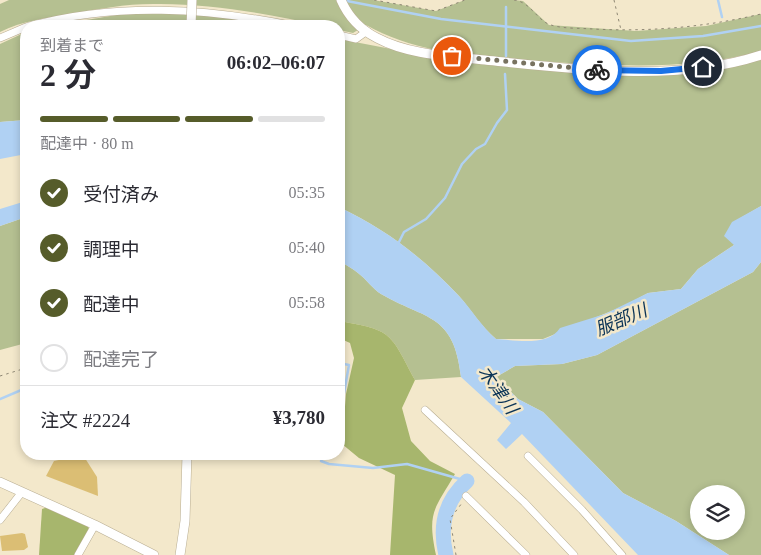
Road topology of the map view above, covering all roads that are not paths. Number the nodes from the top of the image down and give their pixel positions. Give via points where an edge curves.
1 (192, 0) edge
2 (341, 0) edge
3 (62, 20) edge
4 (191, 20) edge
5 (256, 20) edge
6 (20, 30) edge
7 (367, 31) junction
8 (345, 37) edge
9 (0, 38) edge
10 (761, 56) edge
11 (426, 410) dead end
12 (528, 456) dead end
13 (187, 460) edge
14 (0, 482) edge
15 (22, 492) junction
16 (466, 496) road end
17 (0, 520) edge
18 (95, 525) junction
19 (78, 555) edge
20 (154, 555) edge
21 (180, 555) edge
22 (526, 555) edge
23 (574, 555) edge
24 (622, 555) edge

1 - 4 main road, bridge
2 - 7 main road via 355,22
3 - 5 street via 146,9 204,12
6 - 9 street
7 - 8 street via 356,39
7 - 10 main road via 394,45 429,53 603,70 687,69
11 - 23 street via 524,502
12 - 24 street
13 - 21 main road
14 - 15 main road
15 - 17 street
15 - 18 main road
16 - 22 street
18 - 19 street
18 - 20 main road

